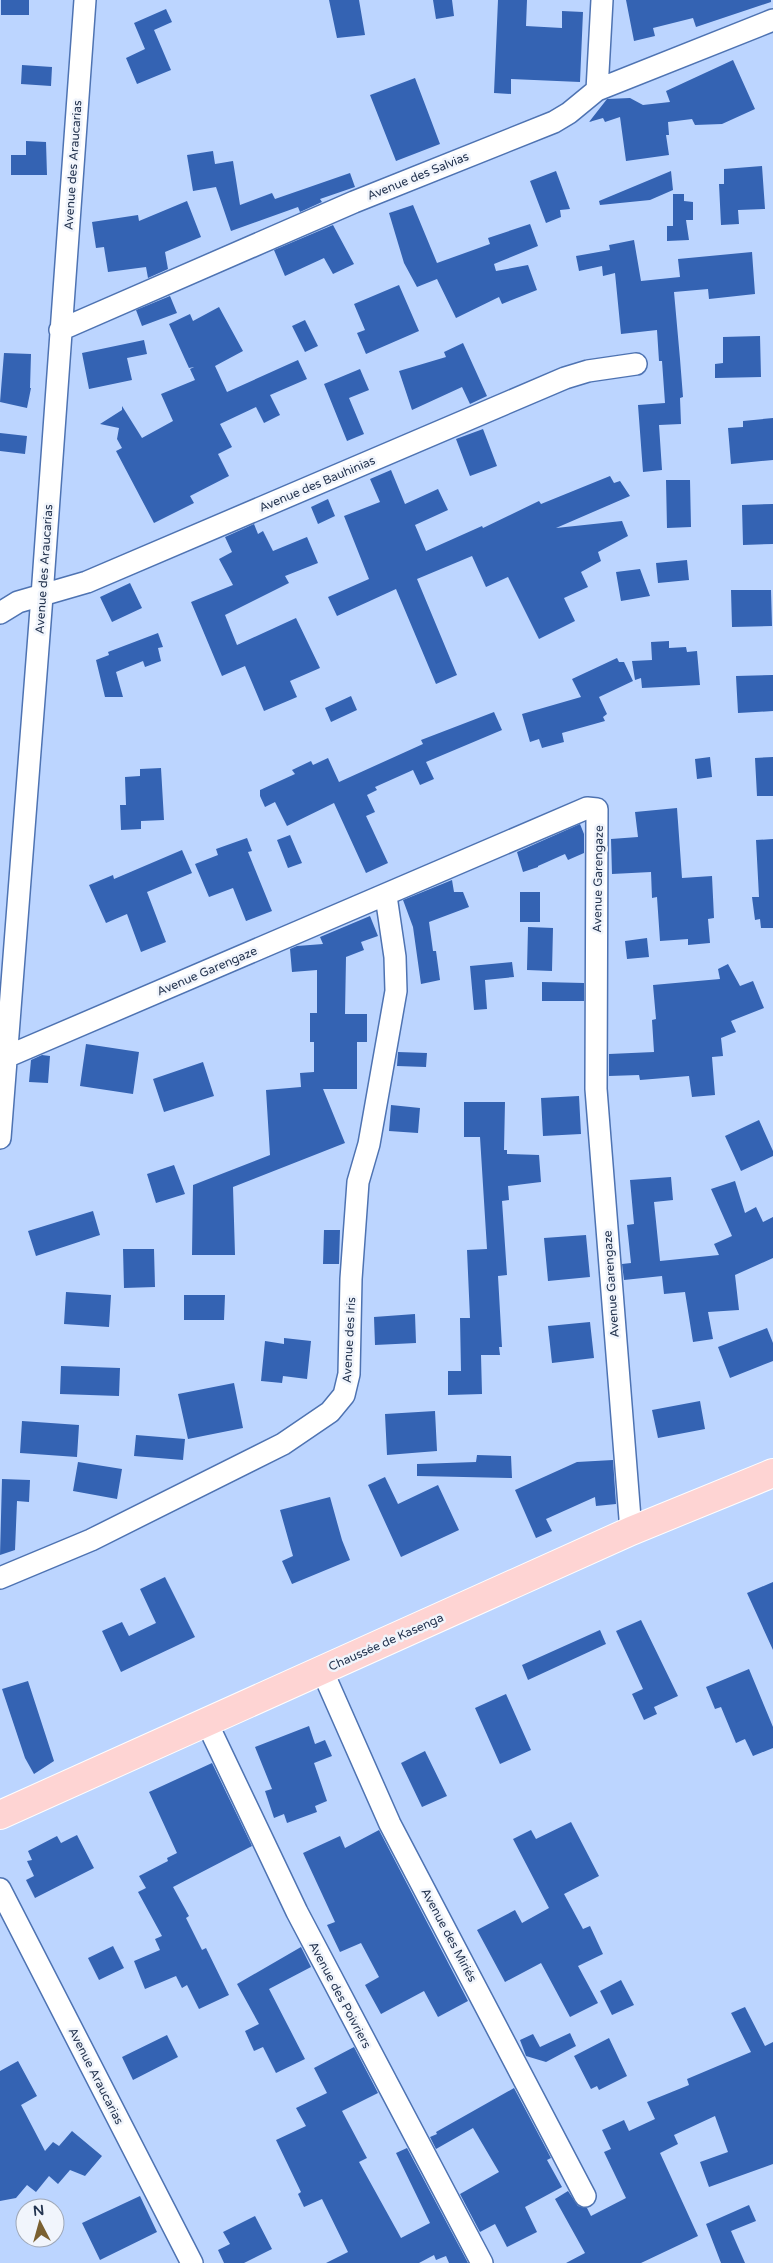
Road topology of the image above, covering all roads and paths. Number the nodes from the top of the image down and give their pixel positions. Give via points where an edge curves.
1 (85, 0) edge
2 (602, 0) edge
3 (773, 20) edge
4 (597, 90) junction
5 (60, 330) junction
6 (636, 364) dead end
7 (42, 596) junction
8 (0, 613) edge
9 (386, 896) junction
10 (6, 1057) junction
11 (0, 1138) edge
12 (773, 1473) edge
13 (630, 1532) junction
14 (0, 1578) edge
15 (322, 1670) junction
16 (207, 1723) junction
17 (0, 1815) edge
18 (0, 1889) edge
19 (585, 2196) dead end
20 (192, 2263) edge
21 (482, 2263) edge

1 - 5 street, Avenue des Araucarias
2 - 4 street
3 - 4 street, Avenue des Salvias
4 - 5 street, Avenue des Salvias via 554,122 354,202
5 - 7 street, Avenue des Araucarias
6 - 7 street, Avenue des Bauhinias via 565,378 87,582
7 - 8 street, Avenue des Bauhinias via 18,602
7 - 10 street, Avenue des Araucarias
9 - 10 street, Avenue Garengaze
9 - 13 street, Avenue Garengaze via 587,808 599,811 596,1090
9 - 14 street, Avenue des Iris via 395,957 396,991 369,1144 356,1196 349,1374 344,1395 330,1412 283,1444 91,1540
10 - 11 street, Avenue des Araucarias
12 - 13 main road, Chaussée de Kasenga
13 - 15 main road, Chaussée de Kasenga
15 - 16 main road, Chaussée de Kasenga
15 - 19 street, Avenue des Miriés via 390,1824
16 - 17 main road, Chaussée de Kasenga
16 - 21 street, Avenue des Poivriers via 297,1912
18 - 20 street, Avenue Araucarias

